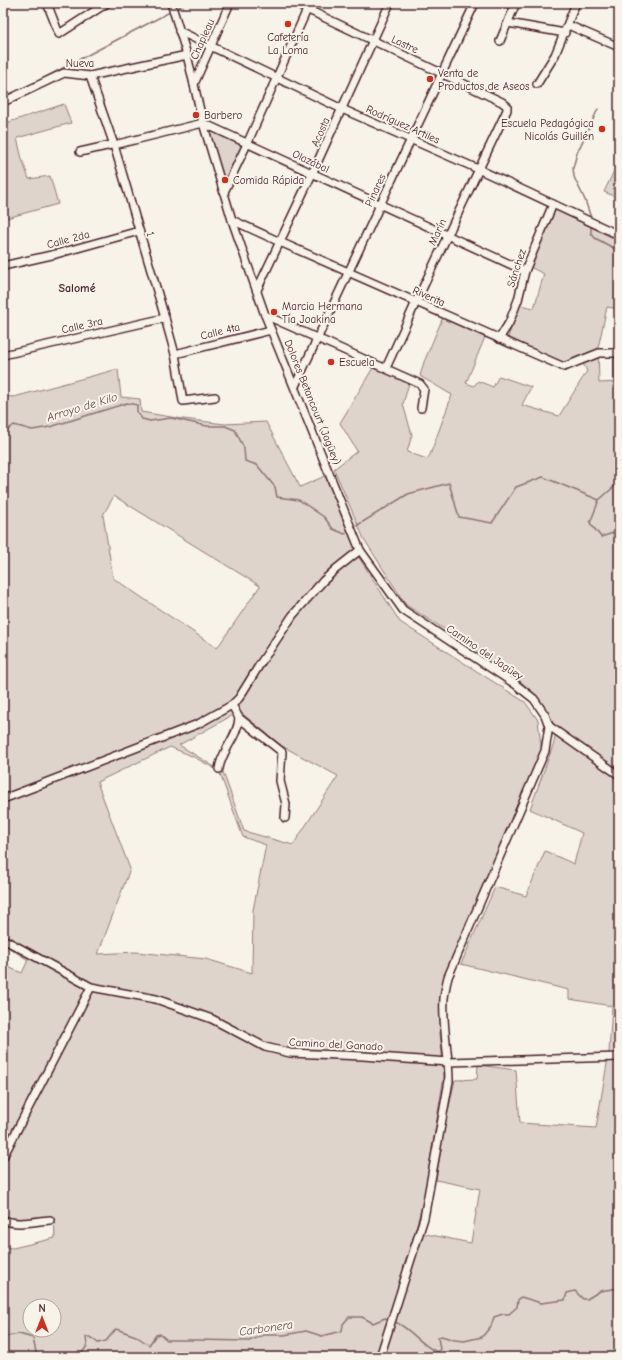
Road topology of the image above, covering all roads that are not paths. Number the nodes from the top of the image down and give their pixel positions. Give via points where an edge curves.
1 (47, 3) edge
2 (107, 3) edge
3 (230, 3) edge
4 (294, 3) edge
5 (390, 3) edge
6 (516, 3) edge
7 (576, 3) edge
8 (472, 4) edge
9 (309, 6) edge
10 (173, 7) edge
11 (508, 23) junction
12 (568, 25) junction
13 (179, 31) junction
14 (564, 33) junction
15 (373, 41) junction
16 (500, 41) dead end
17 (210, 46) junction
18 (619, 47) edge
19 (187, 55) junction
20 (442, 74) junction
21 (90, 76) junction
22 (277, 77) junction
23 (194, 84) junction
24 (537, 84) dead end
25 (3, 102) edge
26 (507, 106) joint
27 (342, 109) junction
28 (203, 123) junction
29 (411, 139) junction
30 (247, 144) junction
31 (114, 145) junction
32 (80, 152) dead end
33 (478, 169) junction
34 (312, 174) junction
35 (224, 192) junction
36 (381, 204) junction
37 (553, 204) junction
38 (232, 220) junction
39 (139, 231) junction
40 (619, 235) edge
41 (448, 236) junction
42 (280, 242) junction
43 (3, 266) edge
44 (348, 272) junction
45 (525, 272) junction
46 (257, 290) junction
47 (416, 302) junction
48 (265, 315) junction
49 (165, 318) junction
50 (271, 330) junction
51 (318, 338) junction
52 (499, 339) junction
53 (619, 353) edge
54 (175, 354) junction
55 (3, 355) edge
56 (386, 368) junction
57 (295, 386) junction
58 (215, 397) dead end
59 (421, 408) dead end
60 (354, 533) joint
61 (360, 550) junction
62 (232, 705) junction
63 (239, 718) junction
64 (549, 726) junction
65 (219, 769) dead end
66 (619, 775) edge
67 (3, 799) edge
68 (285, 818) dead end
69 (3, 939) edge
70 (91, 987) junction
71 (619, 1057) edge
72 (449, 1062) junction
73 (3, 1157) edge
74 (3, 1220) edge
75 (50, 1220) dead end
76 (380, 1357) edge

1 - 2 street via 59,34
3 - 17 street, Chapleau
4 - 9 street, Lastre
5 - 15 street, Acosta
6 - 11 street
7 - 12 street
8 - 20 street, Pinares
9 - 15 street, Lastre
9 - 22 street
10 - 13 street, Dolores Betancourt (Jagüey)
11 - 14 street
11 - 16 street
12 - 14 street
12 - 18 street
13 - 17 street, Rodríguez Artiles
13 - 19 street, Dolores Betancourt (Jagüey)
14 - 24 street via 555,55
15 - 20 street, Lastre
15 - 27 street, Acosta
17 - 22 street, Rodríguez Artiles
17 - 23 street, Chapleau
19 - 21 street, Nueva
19 - 23 street, Dolores Betancourt (Jagüey)
20 - 26 street, Lastre
20 - 29 street, Pinares
21 - 25 street, Nueva via 64,73
21 - 31 street, 1
22 - 27 street, Rodríguez Artiles
22 - 30 street
23 - 28 street, Dolores Betancourt (Jagüey)
26 - 33 street, Marín
27 - 29 street, Rodríguez Artiles
27 - 34 street, Acosta
28 - 30 street, Olazábal
28 - 31 street
28 - 35 street, Dolores Betancourt (Jagüey)
29 - 33 street, Rodríguez Artiles
29 - 36 street, Pinares
30 - 34 street, Olazábal
30 - 35 street
31 - 32 street
31 - 39 street, 1
33 - 37 street, Rodríguez Artiles
33 - 41 street, Marín
34 - 36 street, Olazábal
34 - 42 street, Acosta
35 - 38 street, Dolores Betancourt (Jagüey)
36 - 41 street, Olazábal
36 - 44 street, Pinares
37 - 40 street, Rodríguez Artiles
37 - 45 street, Sánchez
38 - 42 street, Riverita
38 - 46 street, Dolores Betancourt (Jagüey)
39 - 43 street, Calle 2da
39 - 49 street, 1
41 - 45 street, Olazábal
41 - 47 street, Marín
42 - 44 street, Riverita
42 - 46 street, Acosta
44 - 47 street, Riverita
44 - 51 street, Pinares
45 - 52 street, Sánchez via 518,300
46 - 48 street, Dolores Betancourt (Jagüey)
47 - 52 street, Riverita
47 - 56 street, Marín
48 - 50 street, Dolores Betancourt (Jagüey)
48 - 51 street
49 - 54 street, 1
49 - 55 street, Calle 3ra
50 - 54 street, Calle 4ta
50 - 57 street, Dolores Betancourt (Jagüey)
51 - 56 street
51 - 57 street, Pinares
52 - 53 street, Riverita via 564,368 599,353
54 - 58 street, 1 via 183,401
56 - 59 street via 420,384 424,389
57 - 60 street, Dolores Betancourt (Jagüey)
60 - 61 street, Camino del Jagüey
61 - 62 street via 323,580 294,614
61 - 64 street, Camino del Jagüey via 402,610 515,684 534,699
62 - 63 street
62 - 67 street via 198,724
63 - 65 street via 238,728 220,762
63 - 68 street via 282,752 280,781 286,804
64 - 66 street, Camino del Jagüey
64 - 72 street via 545,751 448,977 444,999
69 - 70 street, Camino del Ganado
70 - 72 street, Camino del Ganado via 156,999 212,1019 265,1047 290,1053
70 - 73 street
71 - 72 street, Camino del Ganado
72 - 76 street via 449,1081 424,1218
74 - 75 street via 11,1223

